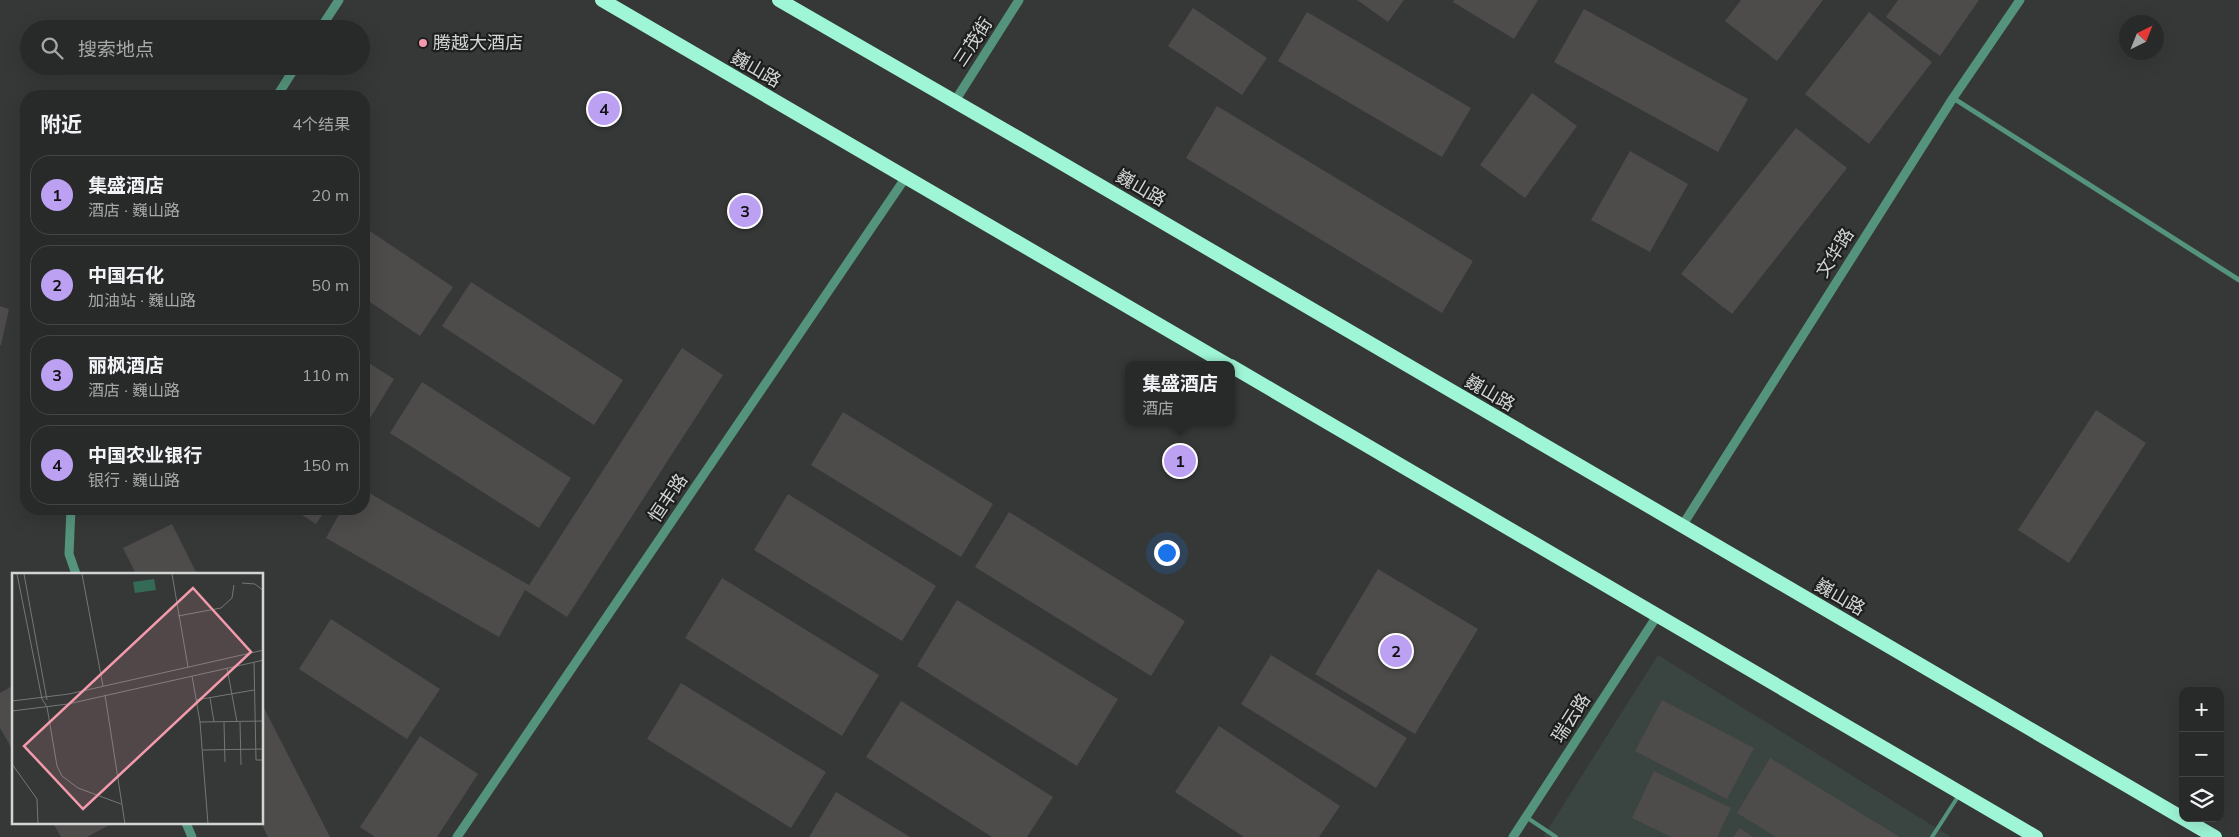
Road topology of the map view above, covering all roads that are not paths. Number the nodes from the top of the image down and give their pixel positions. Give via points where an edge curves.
1 (338, 0) edge
2 (602, 0) edge
3 (779, 0) edge
4 (1019, 0) edge
5 (2020, 0) edge
6 (326, 20) edge
7 (290, 75) edge
8 (281, 90) edge
9 (1953, 98) junction
10 (954, 101) junction
11 (906, 177) junction
12 (2239, 280) edge
13 (1221, 361) edge
14 (1235, 369) edge
15 (71, 515) edge
16 (1682, 526) junction
17 (76, 573) edge
18 (1657, 616) junction
19 (1960, 793) junction
20 (1526, 817) junction
21 (186, 824) edge
22 (192, 837) edge
23 (457, 837) edge
24 (1513, 837) edge
25 (1556, 837) edge
26 (1932, 837) edge
27 (2036, 837) edge
28 (2215, 837) edge

1 - 6 street
2 - 11 highway, 巍山路
3 - 10 highway, 巍山路
4 - 10 street, 三茂街
5 - 9 street, 文华路
7 - 8 street
9 - 12 street
9 - 16 street, 文华路
10 - 16 highway, 巍山路
11 - 13 highway, 巍山路
11 - 23 street, 恒丰路
14 - 18 highway, 巍山路
15 - 17 street via 69,554
16 - 28 highway, 巍山路
18 - 19 highway, 巍山路
18 - 20 street, 瑞云路
19 - 26 lane
19 - 27 highway, 巍山路
20 - 24 street, 瑞云路
20 - 25 lane
21 - 22 street

